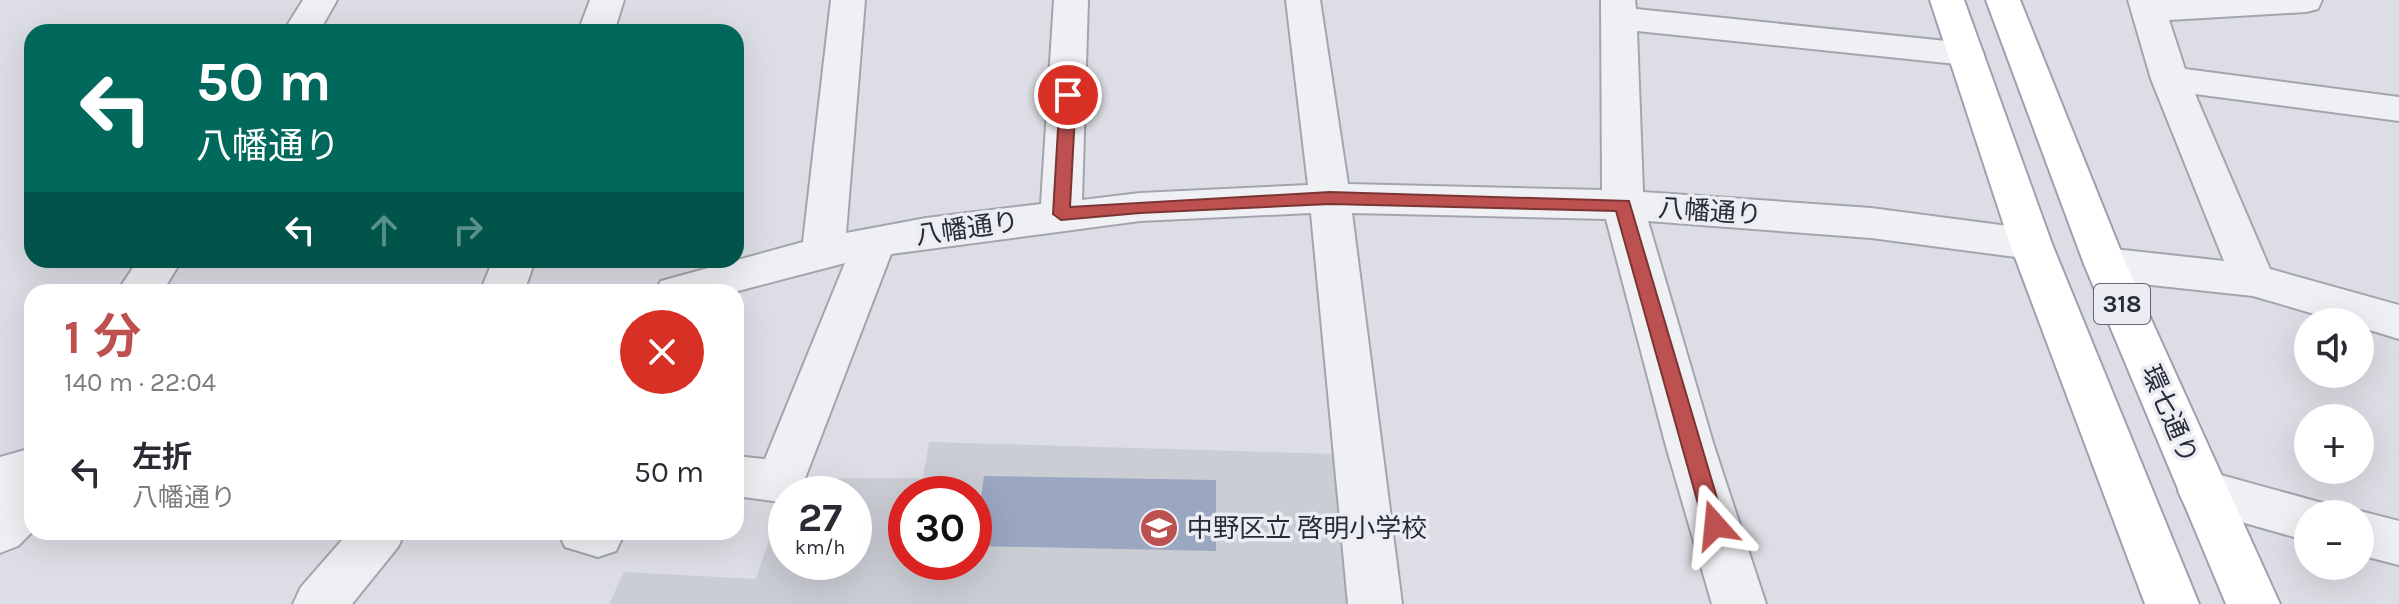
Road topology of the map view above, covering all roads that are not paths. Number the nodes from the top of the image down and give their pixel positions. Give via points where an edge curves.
1 (320, 0) edge
2 (607, 0) edge
3 (848, 0) edge
4 (1071, 0) edge
5 (1303, 0) edge
6 (1947, 0) edge
7 (2003, 0) edge
8 (2306, 2) dead end
9 (2147, 6) edge
10 (1618, 9) edge
11 (306, 24) edge
12 (599, 24) edge
13 (1966, 54) junction
14 (2170, 79) junction
15 (2399, 109) edge
16 (1330, 198) junction
17 (1623, 205) junction
18 (1061, 214) junction
19 (875, 242) junction
20 (2031, 244) junction
21 (823, 252) junction
22 (2105, 264) junction
23 (2253, 280) junction
24 (705, 284) edge
25 (2399, 322) edge
26 (24, 470) edge
27 (744, 477) edge
28 (0, 478) edge
29 (2203, 491) junction
30 (24, 507) edge
31 (2294, 515) edge
32 (0, 531) edge
33 (2374, 537) edge
34 (373, 540) edge
35 (2399, 543) edge
36 (320, 604) edge
37 (1375, 604) edge
38 (1739, 604) edge
39 (2172, 604) edge
40 (2253, 604) edge

1 - 11 street
2 - 12 street
3 - 21 street
4 - 18 street
5 - 16 street
6 - 13 main road, 318
7 - 22 main road, 環七通り / 318
8 - 9 street
9 - 14 street
10 - 13 street
10 - 17 street
13 - 20 main road, 318
14 - 15 street
14 - 23 street
16 - 17 street, 八幡通り
16 - 18 street, 八幡通り
16 - 37 street
17 - 20 street, 八幡通り via 1871,223
17 - 38 street
18 - 19 street, 八幡通り
19 - 21 street, 八幡通り
19 - 27 street via 781,481
20 - 39 main road, 318
21 - 24 street, 八幡通り
22 - 23 street
22 - 29 main road, 環七通り / 318
23 - 25 street
26 - 28 street
29 - 31 street
29 - 40 main road, 環七通り / 318
30 - 32 street
33 - 35 street
34 - 36 street

